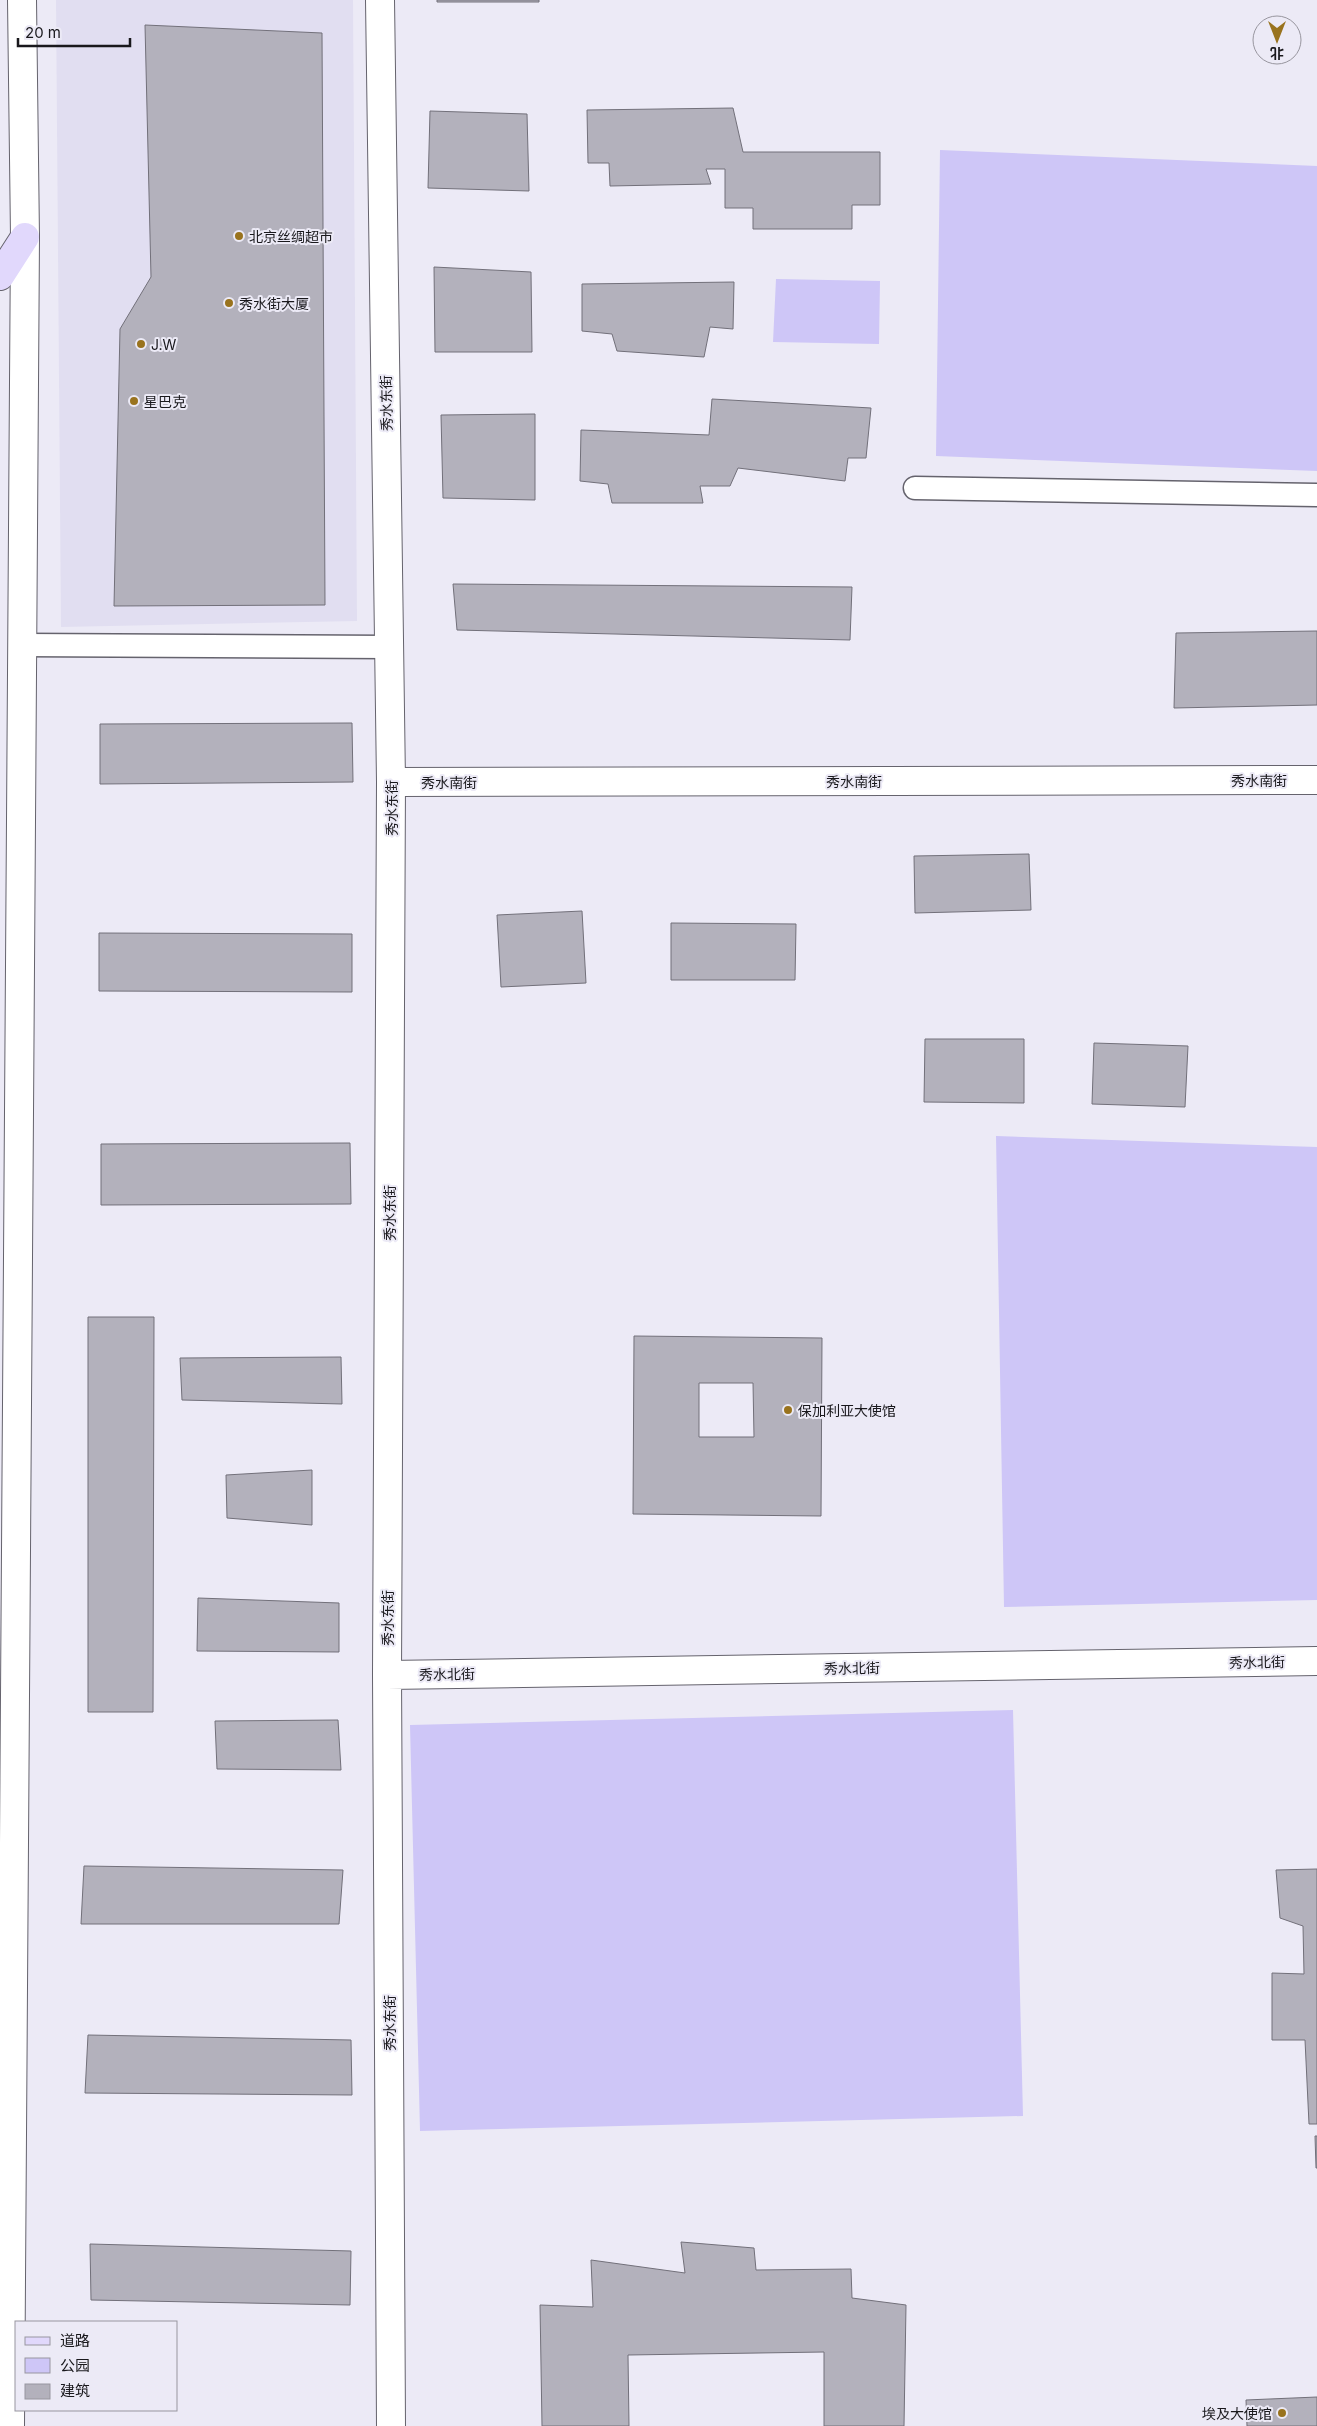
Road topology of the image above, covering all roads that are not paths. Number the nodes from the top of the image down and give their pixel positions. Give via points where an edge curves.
1 (22, 0) edge
2 (380, 0) edge
3 (25, 237) junction
4 (0, 276) edge
5 (915, 488) dead end
6 (1317, 495) edge
7 (22, 645) junction
8 (389, 647) junction
9 (1317, 780) edge
10 (392, 782) junction
11 (1317, 1661) edge
12 (387, 1675) junction
13 (10, 2426) edge
14 (390, 2426) edge

1 - 3 street
2 - 8 street, 秀水东街
3 - 4 main road
3 - 7 street
5 - 6 lane
7 - 8 lane
7 - 13 street
8 - 10 street, 秀水东街
9 - 10 street, 秀水南街
10 - 12 street, 秀水东街
11 - 12 street, 秀水北街
12 - 14 street, 秀水东街

